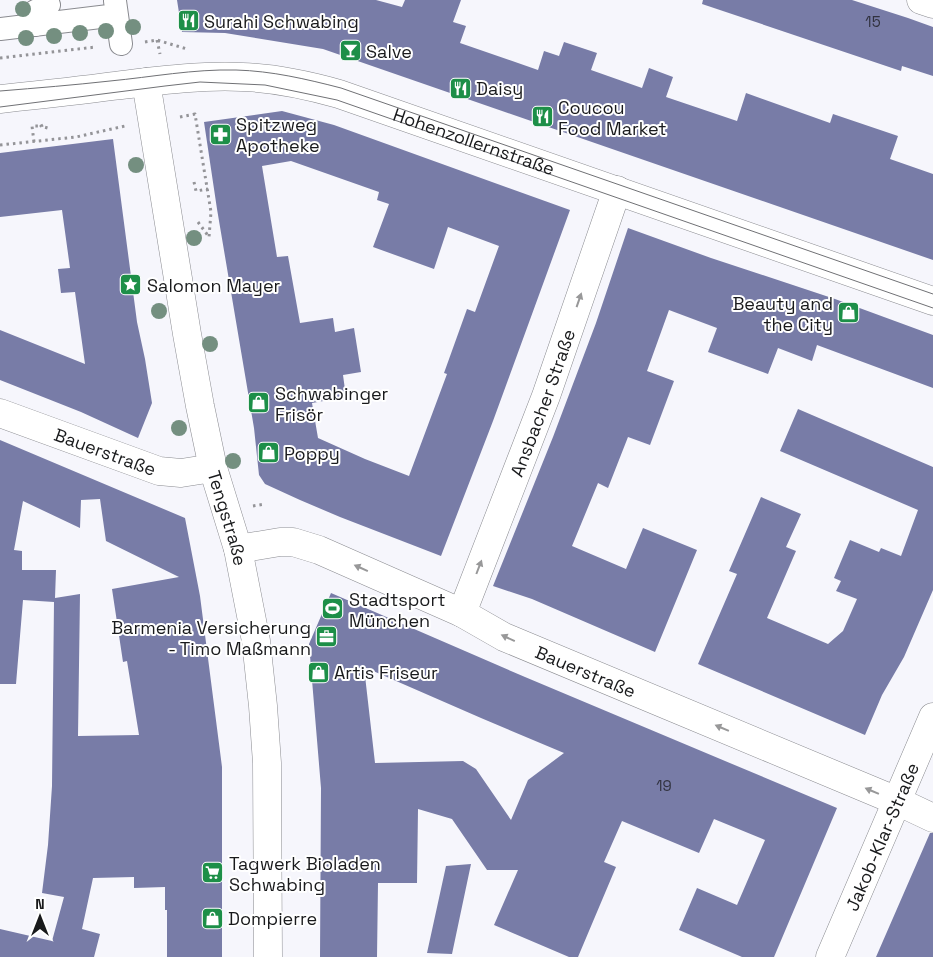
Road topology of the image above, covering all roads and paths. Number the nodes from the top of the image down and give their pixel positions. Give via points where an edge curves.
1 (921, 0) edge
2 (933, 4) edge
3 (116, 8) edge
4 (0, 29) edge
5 (157, 40) dead end
6 (120, 44) junction
7 (0, 58) edge
8 (146, 82) junction
9 (0, 99) edge
10 (165, 119) junction
11 (46, 123) dead end
12 (41, 126) junction
13 (52, 129) dead end
14 (34, 142) junction
15 (0, 145) edge
16 (194, 182) dead end
17 (208, 189) junction
18 (617, 190) junction
19 (209, 237) dead end
20 (933, 301) edge
21 (0, 414) edge
22 (213, 468) junction
23 (238, 549) junction
24 (462, 613) junction
25 (933, 716) edge
26 (897, 801) junction
27 (933, 818) edge
28 (268, 957) edge
29 (830, 957) edge

1 - 2 street
3 - 4 street via 43,13
3 - 6 street
5 - 6 path
6 - 7 path
8 - 9 street, Hohenzollernstraße
8 - 10 street, Tengstraße
8 - 18 street, Hohenzollernstraße via 242,76 301,84 339,94
10 - 14 path
10 - 17 path via 195,114
10 - 22 street, Tengstraße via 186,334
11 - 12 path
12 - 13 path
12 - 14 path via 32,126
14 - 15 path
16 - 17 path via 196,191
17 - 19 path via 211,212
18 - 20 street, Hohenzollernstraße
24 -> 18 street, Ansbacher Straße via 546,396
21 - 22 street, Bauerstraße via 159,471 181,474
22 - 23 street, Tengstraße
24 -> 23 street, Bauerstraße via 319,550 293,542
23 - 28 street, Tengstraße via 256,641 263,706 267,763
26 -> 24 street, Bauerstraße via 504,637
25 - 26 street, Jakob-Klar-Straße
26 - 27 street, Bauerstraße
26 - 29 street, Jakob-Klar-Straße

